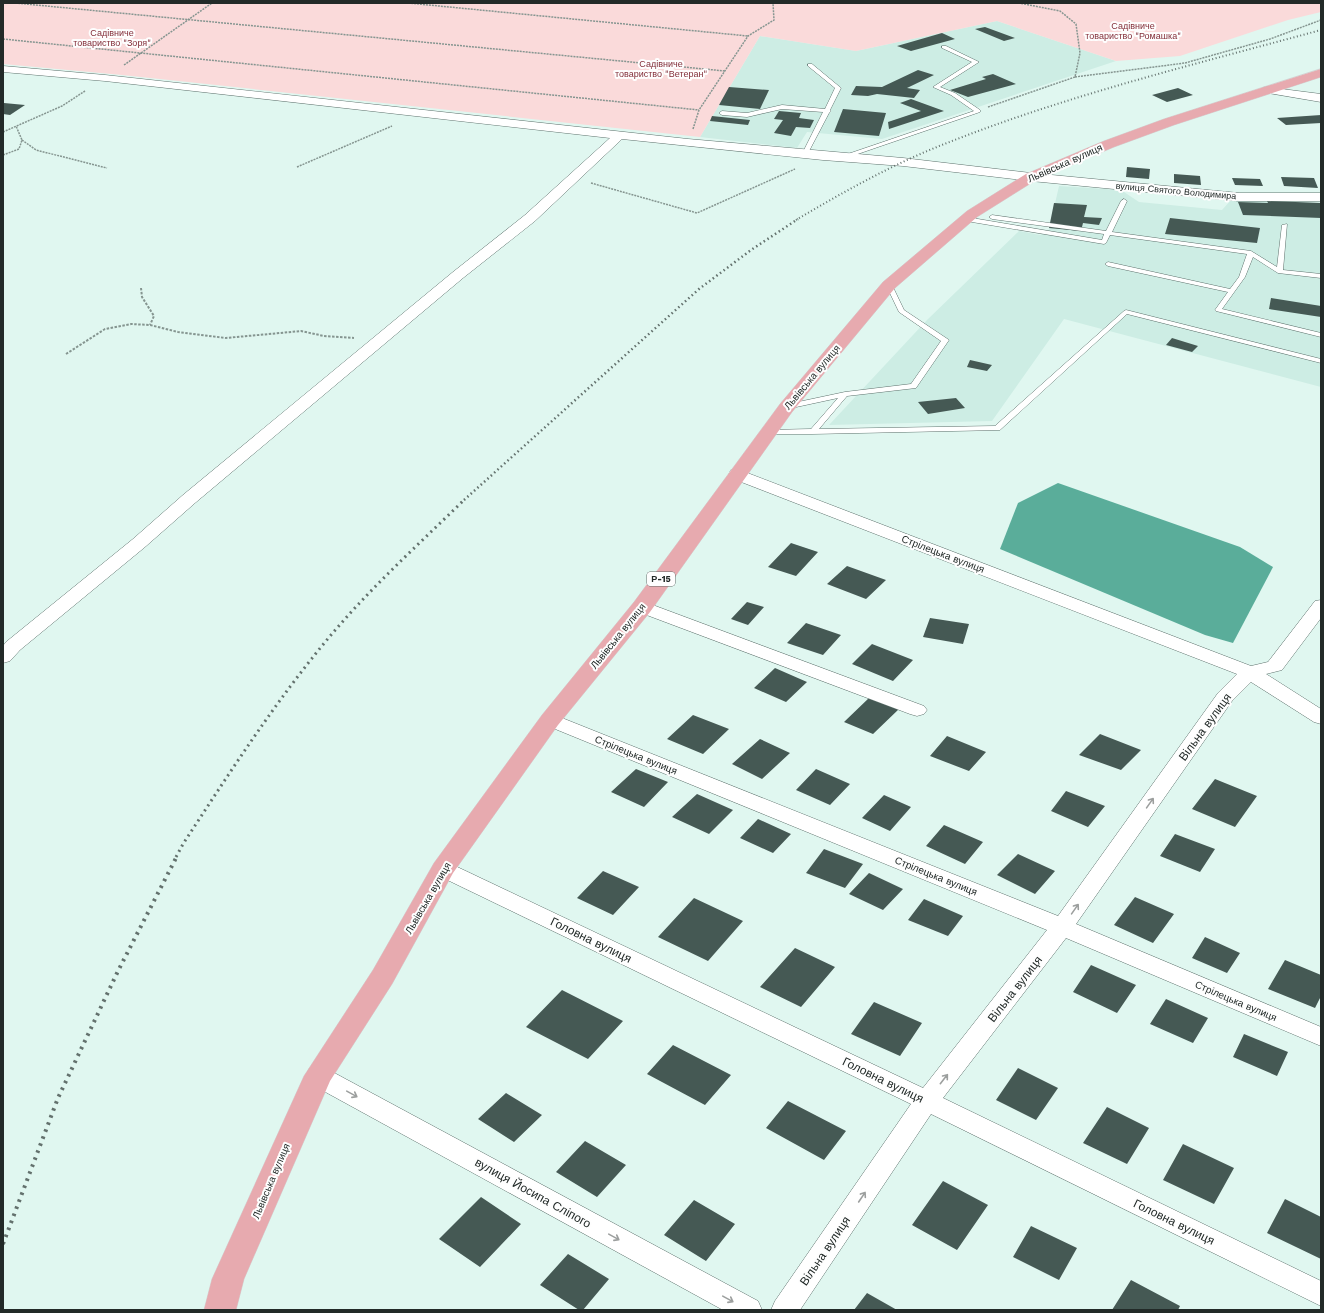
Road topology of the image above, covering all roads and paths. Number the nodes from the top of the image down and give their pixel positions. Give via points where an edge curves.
1 (15, 3) edge
2 (212, 3) edge
3 (408, 3) edge
4 (773, 3) edge
5 (1020, 3) edge
6 (1317, 3) edge
7 (1321, 3) edge
8 (189, 19) junction
9 (1321, 20) edge
10 (748, 36) junction
11 (3, 39) edge
12 (944, 47) dead end
13 (140, 53) junction
14 (810, 65) dead end
15 (3, 69) edge
16 (725, 71) junction
17 (1321, 73) edge
18 (1075, 77) junction
19 (105, 78) junction
20 (1266, 90) junction
21 (1321, 98) edge
22 (699, 110) junction
23 (978, 110) junction
24 (828, 111) junction
25 (420, 113) junction
26 (722, 113) dead end
27 (16, 126) junction
28 (3, 132) edge
29 (620, 135) junction
30 (22, 140) junction
31 (688, 143) junction
32 (805, 154) junction
33 (3, 155) edge
34 (823, 156) junction
35 (844, 157) junction
36 (297, 167) dead end
37 (107, 168) dead end
38 (1031, 177) junction
39 (573, 178) junction
40 (1321, 198) edge
41 (1124, 201) dead end
42 (969, 216) junction
43 (1285, 225) dead end
44 (1108, 233) junction
45 (1251, 253) junction
46 (1108, 264) dead end
47 (1280, 272) junction
48 (1321, 276) edge
49 (889, 285) junction
50 (141, 288) dead end
51 (1232, 291) junction
52 (150, 325) junction
53 (1321, 335) edge
54 (381, 340) junction
55 (66, 354) dead end
56 (1321, 361) edge
57 (845, 394) junction
58 (786, 408) junction
59 (768, 432) junction
60 (812, 432) junction
61 (737, 474) junction
62 (1321, 606) edge
63 (642, 607) junction
64 (3, 657) edge
65 (1250, 672) junction
66 (917, 710) dead end
67 (1321, 718) edge
68 (550, 720) junction
69 (443, 869) junction
70 (1062, 927) junction
71 (1321, 1037) edge
72 (318, 1076) junction
73 (927, 1101) junction
74 (1321, 1294) edge
75 (220, 1310) edge
76 (748, 1310) edge
77 (785, 1310) edge

1 - 8 path
2 - 8 path
3 - 10 path
4 - 10 path via 774,20
5 - 18 path via 1060,11 1076,24 1080,53
6 - 7 path
8 - 13 path
8 - 16 path
9 - 18 path via 1270,39 1185,63
10 - 16 path
11 - 13 path
12 - 23 lane via 976,62 936,87 953,94
13 - 19 path
13 - 22 path
14 - 24 lane via 838,88
15 - 19 street, вулиця Святого Володимира
16 - 22 path
17 - 20 main road, Львівська вулиця / Р-15
18 - 23 path
19 - 25 street, вулиця Святого Володимира
19 - 27 path via 62,106
20 - 21 street
20 - 38 main road, Львівська вулиця / Р-15 via 1135,134
22 - 31 path
23 - 35 lane
24 - 26 lane via 782,107 747,115
24 - 32 lane
25 - 29 street, вулиця Святого Володимира
25 - 36 path
27 - 28 path
27 - 30 path
29 - 31 street, вулиця Святого Володимира
29 - 39 street
30 - 33 path via 19,149
30 - 37 path via 36,150
31 - 32 street, вулиця Святого Володимира
32 - 34 street, вулиця Святого Володимира
34 - 35 street, вулиця Святого Володимира
34 - 39 path via 697,213
35 - 38 street, вулиця Святого Володимира
38 - 40 street, вулиця Святого Володимира via 1239,197
38 - 42 main road, Львівська вулиця / Р-15
39 - 54 street via 530,218
41 - 44 lane
42 - 44 lane via 1104,242
42 - 49 main road, Львівська вулиця / Р-15
43 - 47 lane
44 - 45 lane
45 - 47 lane
45 - 51 lane via 1242,277
46 - 51 lane
47 - 48 lane
49 - 57 lane via 901,311 945,340 913,386
49 - 58 main road, Львівська вулиця / Р-15
50 - 52 path via 142,297 154,316
51 - 53 lane via 1218,310
52 - 54 path via 178,332 226,338 301,331 324,336
52 - 55 path via 131,324 105,329
54 - 64 street via 13,646
56 - 60 lane via 1126,312 997,428
57 - 58 lane
57 - 60 lane
58 - 59 main road, Львівська вулиця / Р-15
59 - 60 lane
59 - 61 main road, Львівська вулиця / Р-15
61 - 63 main road, Львівська вулиця / Р-15
61 - 65 street, Стрілецька вулиця
62 - 65 street via 1275,666
63 - 66 street
63 - 68 main road, Львівська вулиця / Р-15
65 - 67 street, Стрілецька вулиця
70 -> 65 street, Вільна вулиця via 1225,697
68 - 69 main road, Львівська вулиця / Р-15
68 - 70 street, Стрілецька вулиця
69 - 72 main road, Львівська вулиця / Р-15 via 383,977
69 - 73 street, Головна вулиця
70 - 71 street, Стрілецька вулиця
73 -> 70 street, Вільна вулиця
72 - 75 main road, Львівська вулиця / Р-15 via 228,1279
72 -> 76 street, вулиця Йосипа Сліпого
73 - 74 street, Головна вулиця
77 -> 73 street, Вільна вулиця

